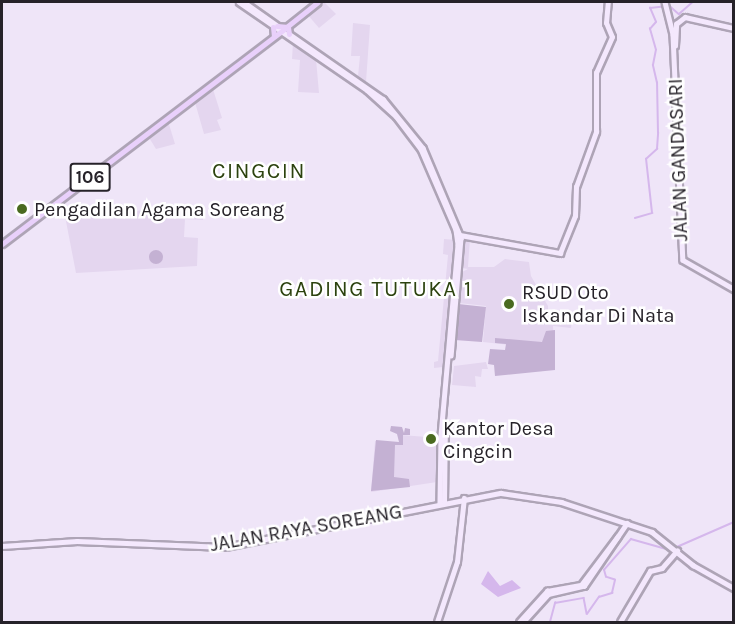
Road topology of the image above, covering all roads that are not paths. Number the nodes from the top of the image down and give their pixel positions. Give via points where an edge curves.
1 (239, 2) edge
2 (244, 2) edge
3 (318, 2) edge
4 (608, 2) edge
5 (664, 4) edge
6 (734, 28) edge
7 (281, 31) junction
8 (674, 47) junction
9 (460, 237) junction
10 (2, 242) edge
11 (734, 289) edge
12 (441, 480) junction
13 (440, 494) junction
14 (464, 498) junction
15 (442, 503) junction
16 (430, 505) junction
17 (627, 523) junction
18 (2, 546) edge
19 (675, 549) junction
20 (734, 588) edge
21 (436, 622) edge
22 (521, 622) edge
23 (620, 622) edge

1 - 7 main road
2 - 7 main road
3 - 7 main road, 106
4 - 9 main road via 606,23 612,37 596,73 596,132 576,187 575,216 560,253 519,243
5 - 8 main road, JALAN GANDASARI
6 - 8 main road via 685,17 676,24 678,39
7 - 9 main road via 381,101 412,136
7 - 10 main road, 106
8 - 11 main road, JALAN GANDASARI via 683,260
9 - 12 main road
12 - 13 main road
12 - 15 main road
13 - 15 main road
13 - 16 main road
14 - 15 main road, JALAN RAYA SOREANG
14 - 17 main road, JALAN RAYA SOREANG via 485,493 518,495 561,502
14 - 21 main road via 456,562
15 - 16 main road, JALAN RAYA SOREANG
16 - 18 main road, JALAN RAYA SOREANG via 225,547 77,541
17 - 19 main road, JALAN RAYA SOREANG via 659,535
17 - 22 main road via 582,588 549,594
19 - 20 main road, JALAN RAYA SOREANG via 702,571
19 - 23 main road via 662,568 650,571

